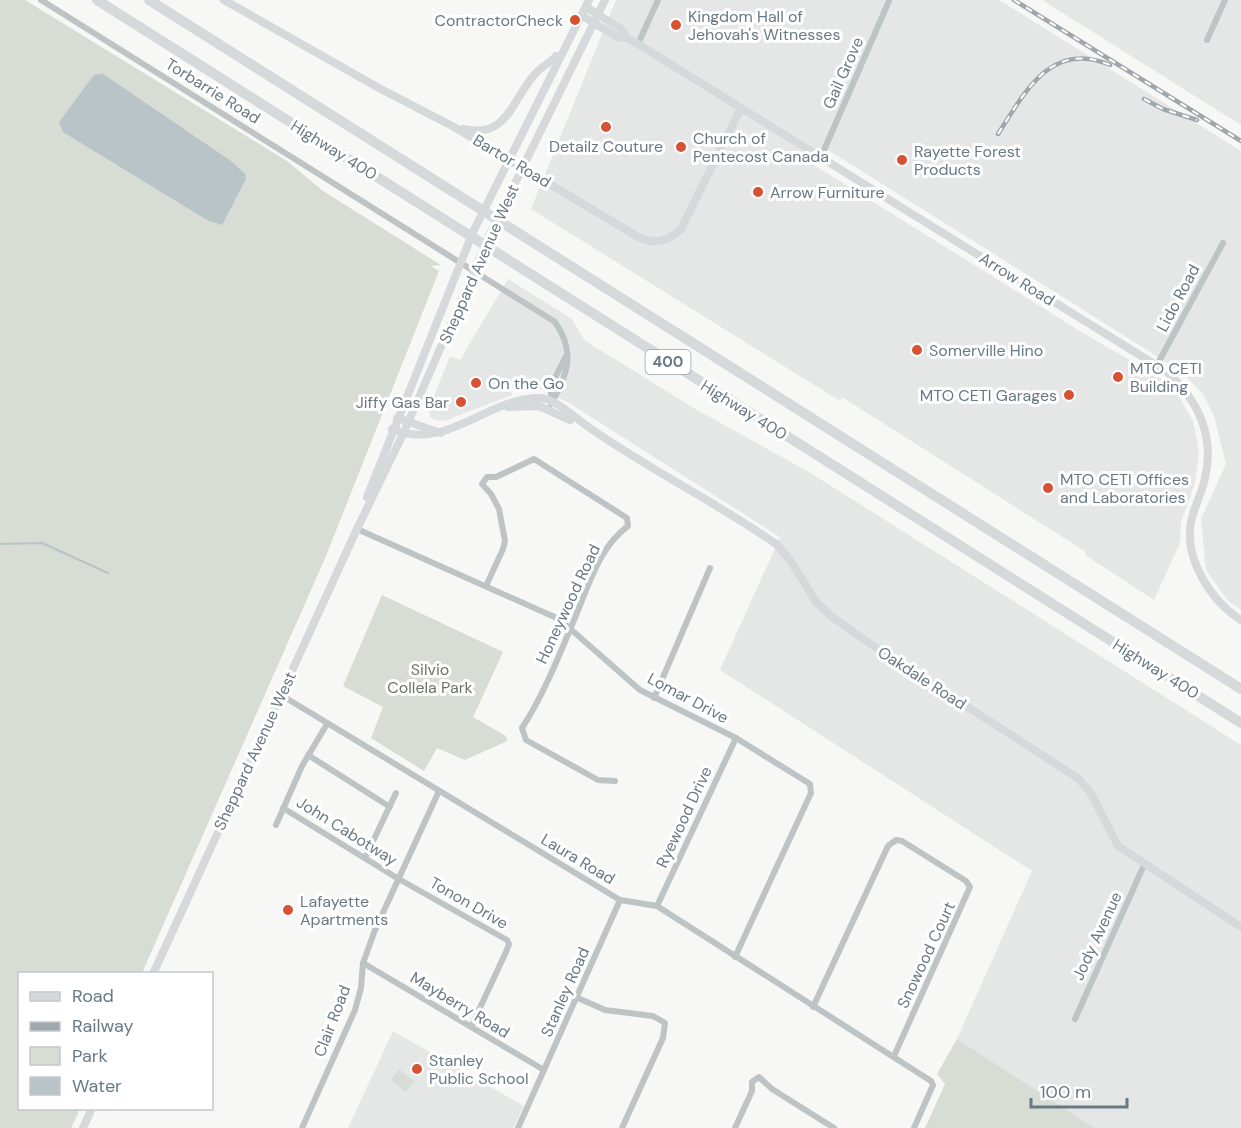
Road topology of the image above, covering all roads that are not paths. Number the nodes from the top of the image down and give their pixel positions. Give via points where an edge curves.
1 (41, 0) edge
2 (96, 0) edge
3 (149, 0) edge
4 (224, 0) edge
5 (605, 0) edge
6 (658, 0) edge
7 (1226, 0) edge
8 (889, 1) edge
9 (586, 7) edge
10 (598, 14) junction
11 (593, 23) junction
12 (627, 38) junction
13 (1207, 40) dead end
14 (638, 45) junction
15 (563, 49) junction
16 (741, 108) junction
17 (454, 126) junction
18 (821, 157) junction
19 (1222, 243) dead end
20 (1157, 366) junction
21 (550, 406) junction
22 (397, 418) junction
23 (409, 421) junction
24 (392, 429) junction
25 (441, 433) junction
26 (403, 434) junction
27 (357, 529) junction
28 (710, 568) dead end
29 (486, 586) junction
30 (1241, 620) edge
31 (570, 630) junction
32 (1241, 689) edge
33 (281, 695) junction
34 (654, 698) junction
35 (1241, 723) edge
36 (327, 724) junction
37 (736, 738) junction
38 (308, 755) junction
39 (615, 781) dead end
40 (439, 791) junction
41 (396, 793) dead end
42 (390, 807) junction
43 (283, 808) junction
44 (276, 825) dead end
45 (364, 858) junction
46 (1144, 865) junction
47 (397, 878) junction
48 (620, 900) junction
49 (657, 906) junction
50 (1241, 927) edge
51 (735, 957) junction
52 (363, 963) junction
53 (154, 972) edge
54 (578, 998) junction
55 (813, 1007) junction
56 (1075, 1019) dead end
57 (471, 1027) junction
58 (894, 1056) junction
59 (544, 1070) junction
60 (91, 1110) edge
61 (83, 1128) edge
62 (302, 1128) edge
63 (518, 1128) edge
64 (622, 1128) edge
65 (735, 1128) edge
66 (834, 1128) edge
67 (914, 1128) edge

1 - 21 street, Torbarrie Road via 555,322 565,336 567,370
2 - 35 highway, Highway 400 / 400
3 - 32 highway, Highway 400 / 400
4 - 17 street, Bartor Road
5 - 10 street, Sheppard Avenue West
6 - 14 street
7 - 13 street
8 - 18 street, Gail Grove
9 - 10 street, Arrow Road
9 - 11 street, Arrow Road
9 - 15 street, Sheppard Avenue West
10 - 11 street, Sheppard Avenue West
10 - 12 street, Arrow Road via 621,29
11 - 12 street, Arrow Road via 617,37
11 - 23 street, Sheppard Avenue West via 526,158
12 - 14 street, Arrow Road
14 - 16 street, Arrow Road
15 - 17 street via 535,74 495,128 475,131
15 - 22 street, Sheppard Avenue West via 455,272
16 - 17 street, Bartor Road via 686,221 672,238 662,242 635,235
16 - 18 street, Arrow Road
18 - 20 street, Arrow Road
19 - 20 street, Lido Road
20 - 30 street, Arrow Road via 1182,386 1202,418 1208,459 1191,523 1193,553 1213,593
21 - 25 street via 501,408
21 - 46 street, Oakdale Road via 776,544 816,603 831,616 1079,779 1092,795 1118,846
22 - 23 street
22 - 24 street, Sheppard Avenue West
23 - 25 street
23 - 26 street, Sheppard Avenue West
24 - 26 street
24 - 27 street, Sheppard Avenue West
25 - 26 street via 420,437
26 - 27 street, Sheppard Avenue West
27 - 29 street, Lomar Drive
27 - 33 street, Sheppard Avenue West
28 - 34 street
29 - 31 street, Lomar Drive via 560,620
29 - 31 street, Honeywood Road via 505,541 499,509 482,486 483,481 534,459 627,518 628,526 617,534 597,565
31 - 34 street, Lomar Drive
31 - 39 street, Honeywood Road via 522,728 523,735 598,780
33 - 36 street, Laura Road
33 - 53 street, Sheppard Avenue West
34 - 37 street, Lomar Drive
36 - 38 street, John Cabotway
36 - 40 street, Laura Road
37 - 49 street, Ryewood Drive
37 - 51 street, Lomar Drive via 806,780 812,788
38 - 42 street
38 - 43 street, John Cabotway
40 - 47 street, Clair Road
40 - 48 street, Laura Road
41 - 42 street
42 - 45 street
43 - 44 street, John Cabotway
43 - 45 street, John Cabotway
45 - 47 street, John Cabotway
46 - 50 street, Oakdale Road
46 - 56 street, Jody Avenue
47 - 52 street, Clair Road
47 - 57 street, Tonon Drive via 507,939 506,952
48 - 49 street, Laura Road
48 - 54 street, Stanley Road
49 - 51 street, Laura Road
51 - 55 street, Laura Road
52 - 57 street, Mayberry Road
52 - 62 street, Clair Road via 355,1010
54 - 59 street, Stanley Road
54 - 64 street via 605,1010 652,1016 665,1023 663,1038
55 - 58 street, Laura Road
55 - 58 street, Snowood Court via 888,846 902,841 970,887
57 - 59 street, Mayberry Road
58 - 67 street, Laura Road via 933,1085
59 - 63 street, Stanley Road
60 - 61 street
65 - 66 street via 752,1082 759,1077

